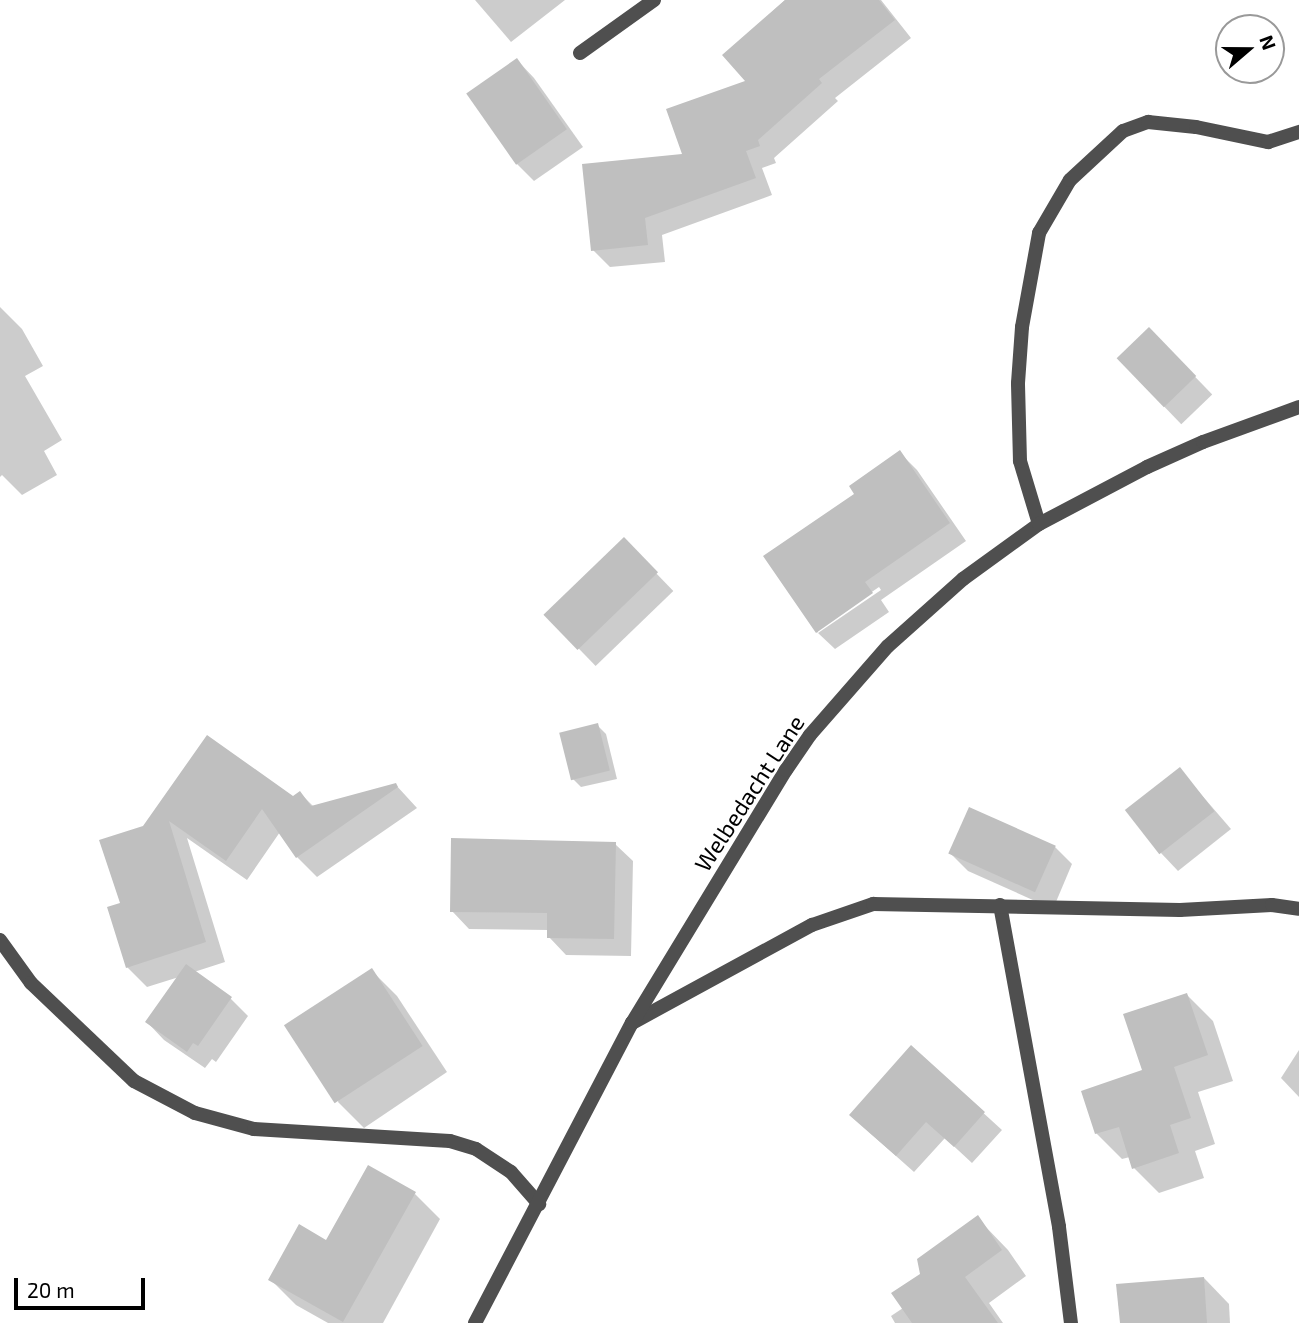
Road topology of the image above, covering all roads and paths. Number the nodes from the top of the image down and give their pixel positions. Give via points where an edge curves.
1 (654, 0) edge
2 (580, 53) dead end
3 (1299, 132) edge
4 (1299, 407) edge
5 (1039, 524) junction
6 (1000, 905) junction
7 (1299, 909) edge
8 (0, 940) edge
9 (632, 1023) junction
10 (539, 1204) junction
11 (482, 1320) edge
12 (1071, 1323) edge

1 - 2 street
3 - 5 street via 1268,142 1147,122 1123,131 1070,180 1039,233 1021,338 1020,461
4 - 5 street, Welbedacht Lane via 1147,467
5 - 9 street, Welbedacht Lane via 963,579 888,646 810,736
6 - 7 street via 1181,910 1272,905
6 - 9 street via 873,904 847,911 812,925
6 - 12 street via 1059,1227
8 - 10 street via 40,992 134,1081 195,1112 254,1129 450,1141 476,1149 510,1172
9 - 10 street, Welbedacht Lane
10 - 11 street, Welbedacht Lane

